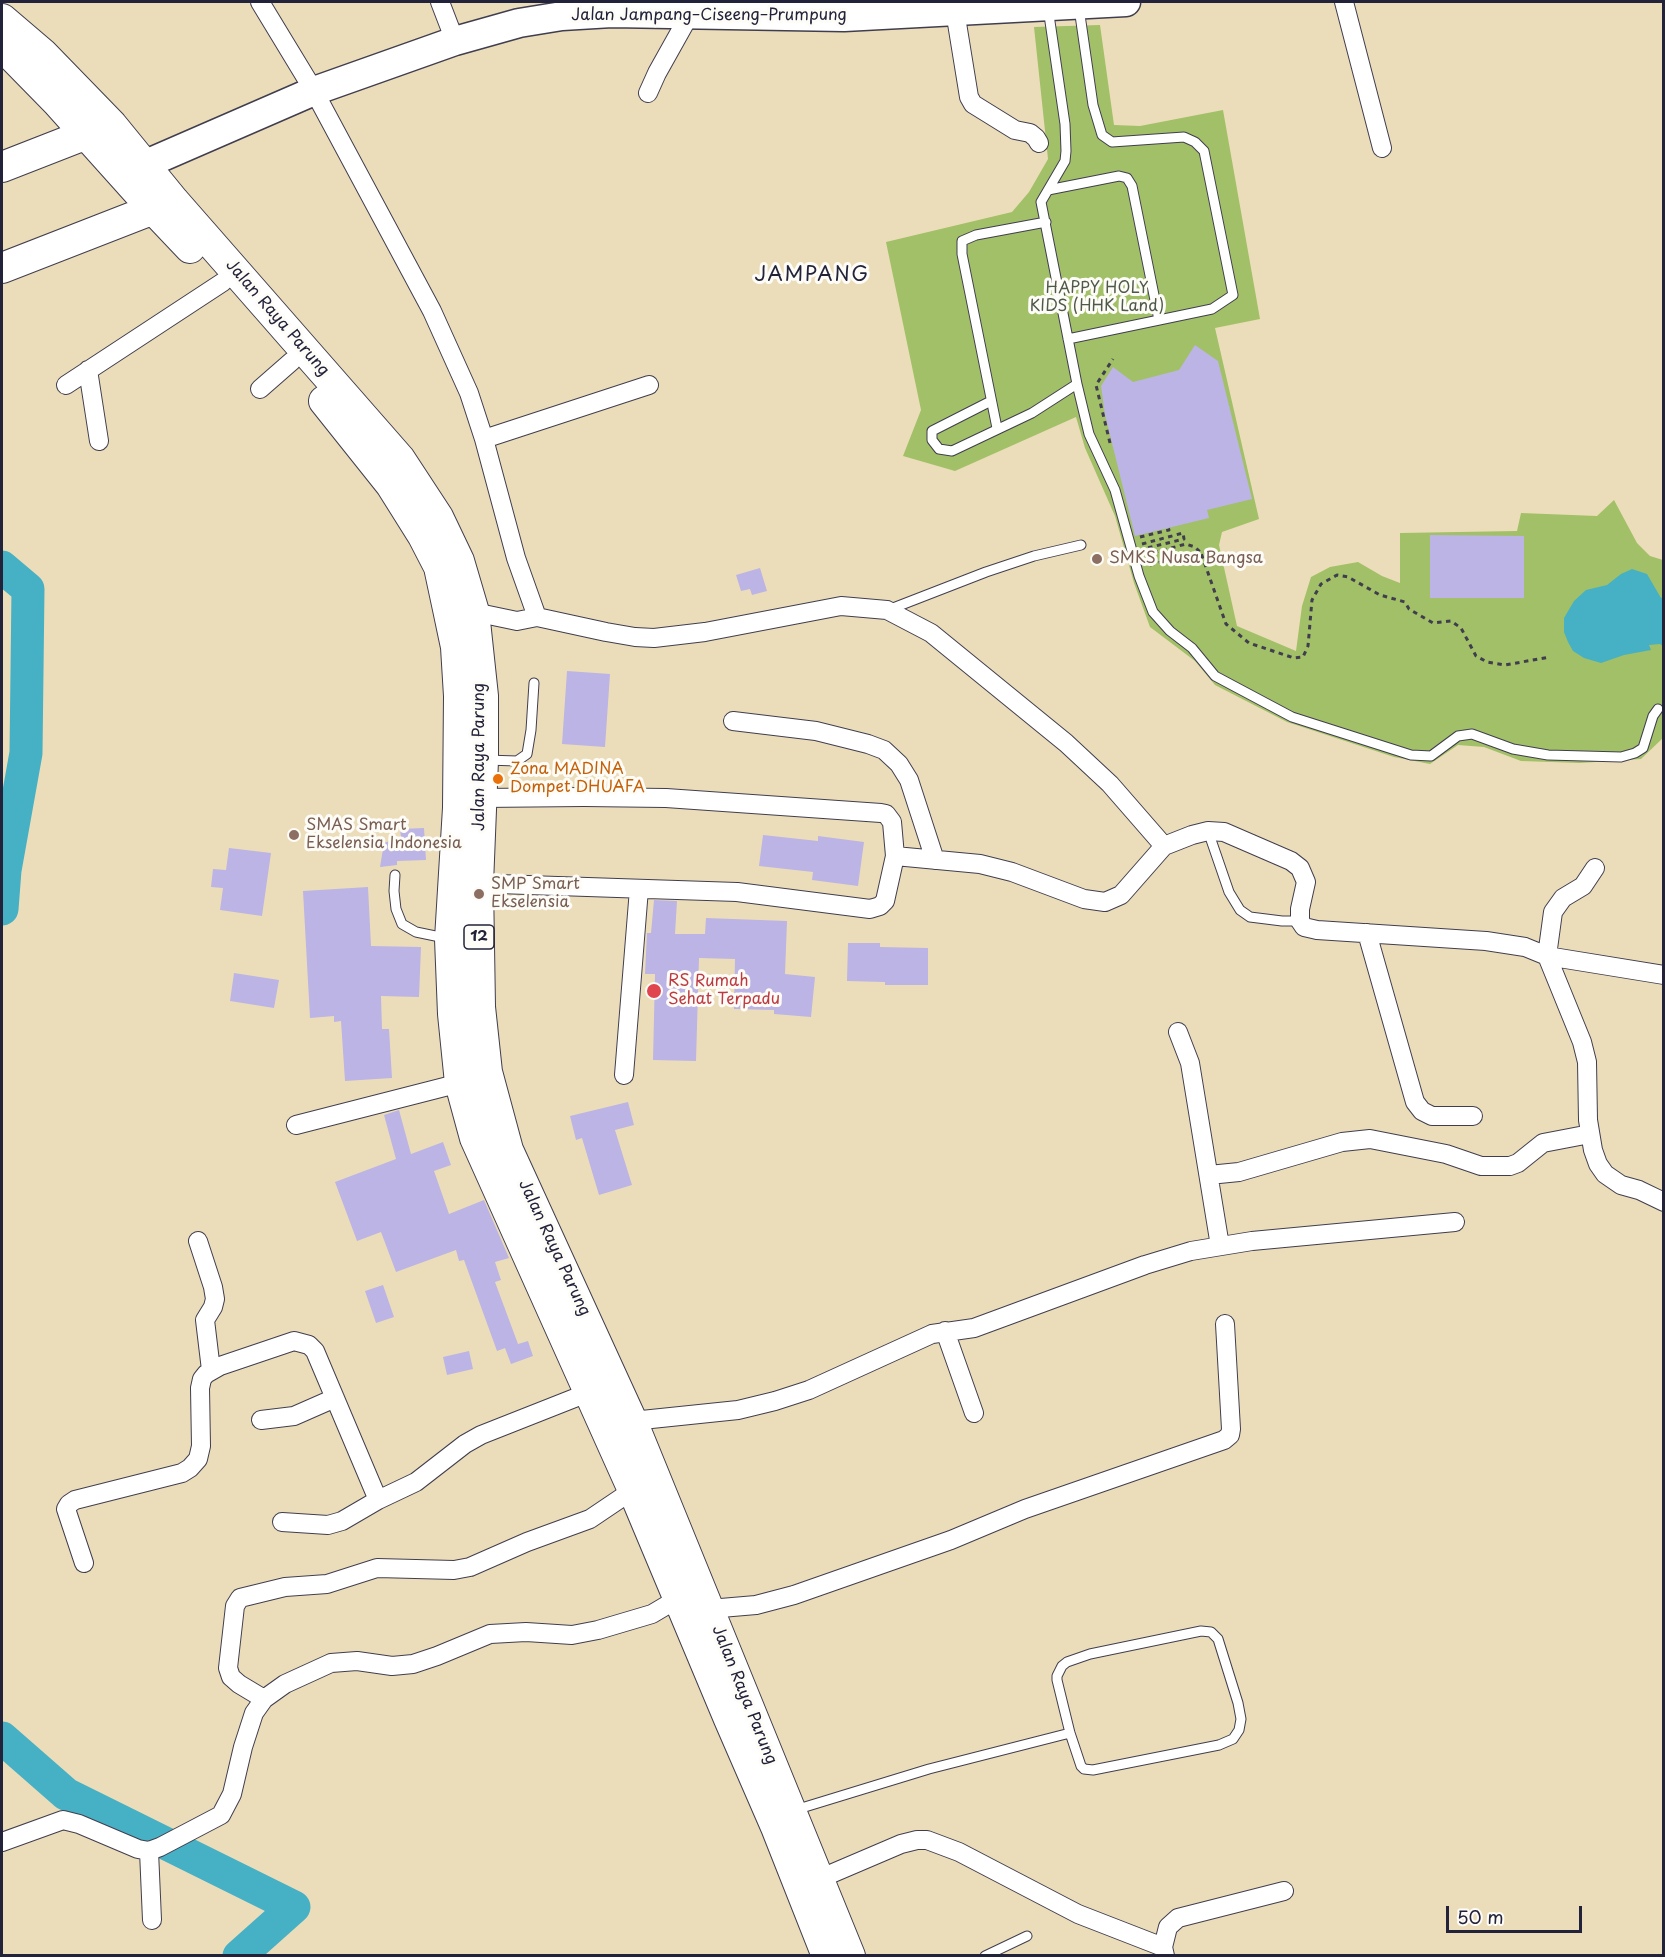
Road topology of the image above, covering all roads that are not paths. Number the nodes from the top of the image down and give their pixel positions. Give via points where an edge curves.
1 (260, 2) edge
2 (440, 2) edge
3 (1126, 2) edge
4 (1344, 2) edge
5 (1079, 4) junction
6 (1048, 6) junction
7 (613, 7) edge
8 (955, 11) junction
9 (690, 14) junction
10 (2, 20) edge
11 (455, 41) junction
12 (2, 46) edge
13 (309, 93) junction
14 (648, 93) dead end
15 (99, 129) junction
16 (1039, 143) dead end
17 (1382, 148) dead end
18 (2, 167) edge
19 (133, 170) junction
20 (1048, 190) junction
21 (164, 205) junction
22 (1046, 222) junction
23 (2, 268) edge
24 (223, 282) junction
25 (1160, 320) junction
26 (1068, 339) junction
27 (292, 361) junction
28 (88, 370) junction
29 (1077, 384) junction
30 (66, 385) dead end
31 (649, 385) dead end
32 (260, 389) dead end
33 (992, 401) junction
34 (997, 428) junction
35 (484, 438) junction
36 (99, 441) dead end
37 (1082, 545) dead end
38 (887, 610) junction
39 (474, 612) junction
40 (528, 619) junction
41 (534, 683) dead end
42 (1658, 709) dead end
43 (734, 721) dead end
44 (483, 760) junction
45 (481, 798) junction
46 (1208, 831) junction
47 (1164, 846) junction
48 (895, 856) junction
49 (935, 860) junction
50 (1595, 868) dead end
51 (395, 875) dead end
52 (466, 883) junction
53 (639, 889) junction
54 (1300, 921) junction
55 (1367, 933) junction
56 (450, 939) junction
57 (1547, 956) junction
58 (1664, 975) edge
59 (1178, 1032) dead end
60 (624, 1075) dead end
61 (460, 1083) junction
62 (1473, 1116) dead end
63 (296, 1125) dead end
64 (1590, 1134) junction
65 (1209, 1175) junction
66 (1664, 1202) edge
67 (1455, 1222) dead end
68 (198, 1240) dead end
69 (1220, 1246) junction
70 (1225, 1324) dead end
71 (945, 1331) junction
72 (211, 1370) junction
73 (590, 1392) junction
74 (335, 1398) junction
75 (974, 1413) dead end
76 (656, 1419) junction
77 (261, 1420) dead end
78 (633, 1490) junction
79 (378, 1500) junction
80 (282, 1522) dead end
81 (84, 1563) dead end
82 (679, 1598) junction
83 (709, 1609) junction
84 (264, 1699) junction
85 (1070, 1733) junction
86 (803, 1807) junction
87 (2, 1842) edge
88 (154, 1849) junction
89 (838, 1871) junction
90 (1284, 1891) dead end
91 (152, 1920) dead end
92 (1028, 1936) dead end
93 (1164, 1951) edge
94 (827, 1956) edge
95 (850, 1956) edge
96 (985, 1956) edge

1 - 13 street
2 - 11 street
3 - 5 main road, Jalan Jampang–Ciseeng–Prumpung
4 - 17 street
5 - 6 main road, Jalan Jampang–Ciseeng–Prumpung
5 - 25 lane via 1093,105 1102,135 1112,142 1184,137 1203,151 1233,295 1212,309
6 - 8 main road, Jalan Jampang–Ciseeng–Prumpung
6 - 20 lane via 1066,151 1065,161
7 - 9 main road, Jalan Jampang–Ciseeng–Prumpung
7 - 11 main road, Jalan Jampang–Ciseeng–Prumpung via 519,23
8 - 9 main road, Jalan Jampang–Ciseeng–Prumpung via 844,17
8 - 16 street via 973,104 1015,130 1030,133
9 - 14 street
10 - 15 highway, Jalan Raya Parung / 12 via 43,54
11 - 13 main road, Jalan Jampang–Ciseeng–Prumpung
12 - 15 highway, Jalan Raya Parung / 12 via 57,102
13 - 19 main road, Jalan Jampang–Ciseeng–Prumpung
13 - 35 street via 432,312 469,393
15 - 18 highway
15 - 19 highway, Jalan Raya Parung / 12
19 - 21 highway, Jalan Raya Parung / 12
20 - 22 lane via 1041,202
20 - 25 lane via 1119,176 1127,178 1132,186
21 - 23 highway
21 - 24 highway, Jalan Raya Parung / 12
21 - 39 highway, Jalan Raya Parung / 12 via 400,459 438,517 459,561
22 - 26 lane
22 - 33 lane via 976,235 962,242
24 - 27 highway, Jalan Raya Parung / 12
24 - 28 street
25 - 26 lane
26 - 29 lane
27 - 32 street
27 - 52 highway, Jalan Raya Parung / 12 via 391,485 439,567 456,647 458,808
28 - 30 street
28 - 36 street
29 - 34 lane via 1032,413
29 - 42 lane via 1089,434 1114,490 1153,612 1215,676 1292,717 1411,755 1431,756 1458,736 1472,734 1513,749 1621,757 1643,748
31 - 35 street
33 - 34 lane
33 - 34 lane via 932,431 932,440 939,449 952,451
35 - 40 street
37 - 38 lane via 1034,556
38 - 40 street via 841,606 654,638
38 - 47 street via 931,633 1066,743 1110,784
39 - 40 street
39 - 44 highway, Jalan Raya Parung / 12 via 483,696
41 - 44 lane via 527,754 517,761
43 - 49 street via 816,731 884,750 909,780
44 - 45 highway, Jalan Raya Parung / 12
45 - 48 street via 666,798 881,813 892,822
45 - 52 highway, Jalan Raya Parung / 12
46 - 47 street
46 - 54 lane via 1229,892 1245,915
46 - 54 street via 1224,832 1300,868 1306,882
47 - 49 street via 1121,896 1106,902 1084,899 980,864
48 - 49 street
48 - 53 street via 885,901 870,909 736,892
50 - 57 street via 1583,886 1563,898 1553,912
51 - 56 lane via 396,909 402,924 416,932
52 - 53 street
52 - 56 highway, Jalan Raya Parung / 12
52 - 76 highway, Jalan Raya Parung / 12 via 487,1072 508,1149
53 - 60 street
54 - 55 street via 1307,928
55 - 57 street via 1486,941 1525,947
55 - 62 street via 1415,1102 1432,1116
56 - 61 highway, Jalan Raya Parung / 12
57 - 58 street
57 - 64 street via 1587,1062
59 - 65 street via 1190,1063
61 - 63 street
61 - 73 highway, Jalan Raya Parung / 12 via 479,1148
64 - 65 street via 1544,1143 1510,1166 1481,1166 1446,1154 1370,1139 1342,1142 1239,1172
64 - 66 street via 1598,1164 1605,1174 1621,1185
65 - 69 street
67 - 69 street
68 - 72 street via 215,1299 205,1320
69 - 71 street via 1145,1265 974,1328
70 - 83 street via 1232,1429 1224,1440 794,1595 756,1605
71 - 75 street
71 - 76 street via 809,1390 738,1410
72 - 74 street via 294,1341 302,1342 315,1351
72 - 81 street via 200,1388 201,1446 198,1459 190,1468 69,1504 66,1509
73 - 78 highway, Jalan Raya Parung / 12
73 - 79 street via 481,1435 416,1482
74 - 77 street via 294,1416
74 - 79 street
76 - 83 highway, Jalan Raya Parung / 12
78 - 82 highway, Jalan Raya Parung / 12
78 - 84 street via 590,1519 470,1567 377,1568 327,1584 285,1587 240,1598 235,1606 228,1668 239,1684
79 - 80 street via 328,1525
82 - 84 street via 652,1614 572,1635 490,1634 413,1664 392,1666 357,1660 332,1663 285,1683
82 - 94 highway, Jalan Raya Parung / 12
83 - 86 highway, Jalan Raya Parung / 12
84 - 88 street via 254,1713 232,1794 220,1815
85 - 85 lane via 1078,1762 1089,1770 1233,1739 1241,1719 1216,1636 1201,1631 1067,1662 1057,1680
85 - 86 lane
86 - 89 highway, Jalan Raya Parung / 12
87 - 88 street via 63,1820 138,1849
88 - 91 street
89 - 93 street via 908,1841 927,1840
89 - 95 highway, Jalan Raya Parung / 12
90 - 93 street via 1178,1918 1168,1927
92 - 96 lane

